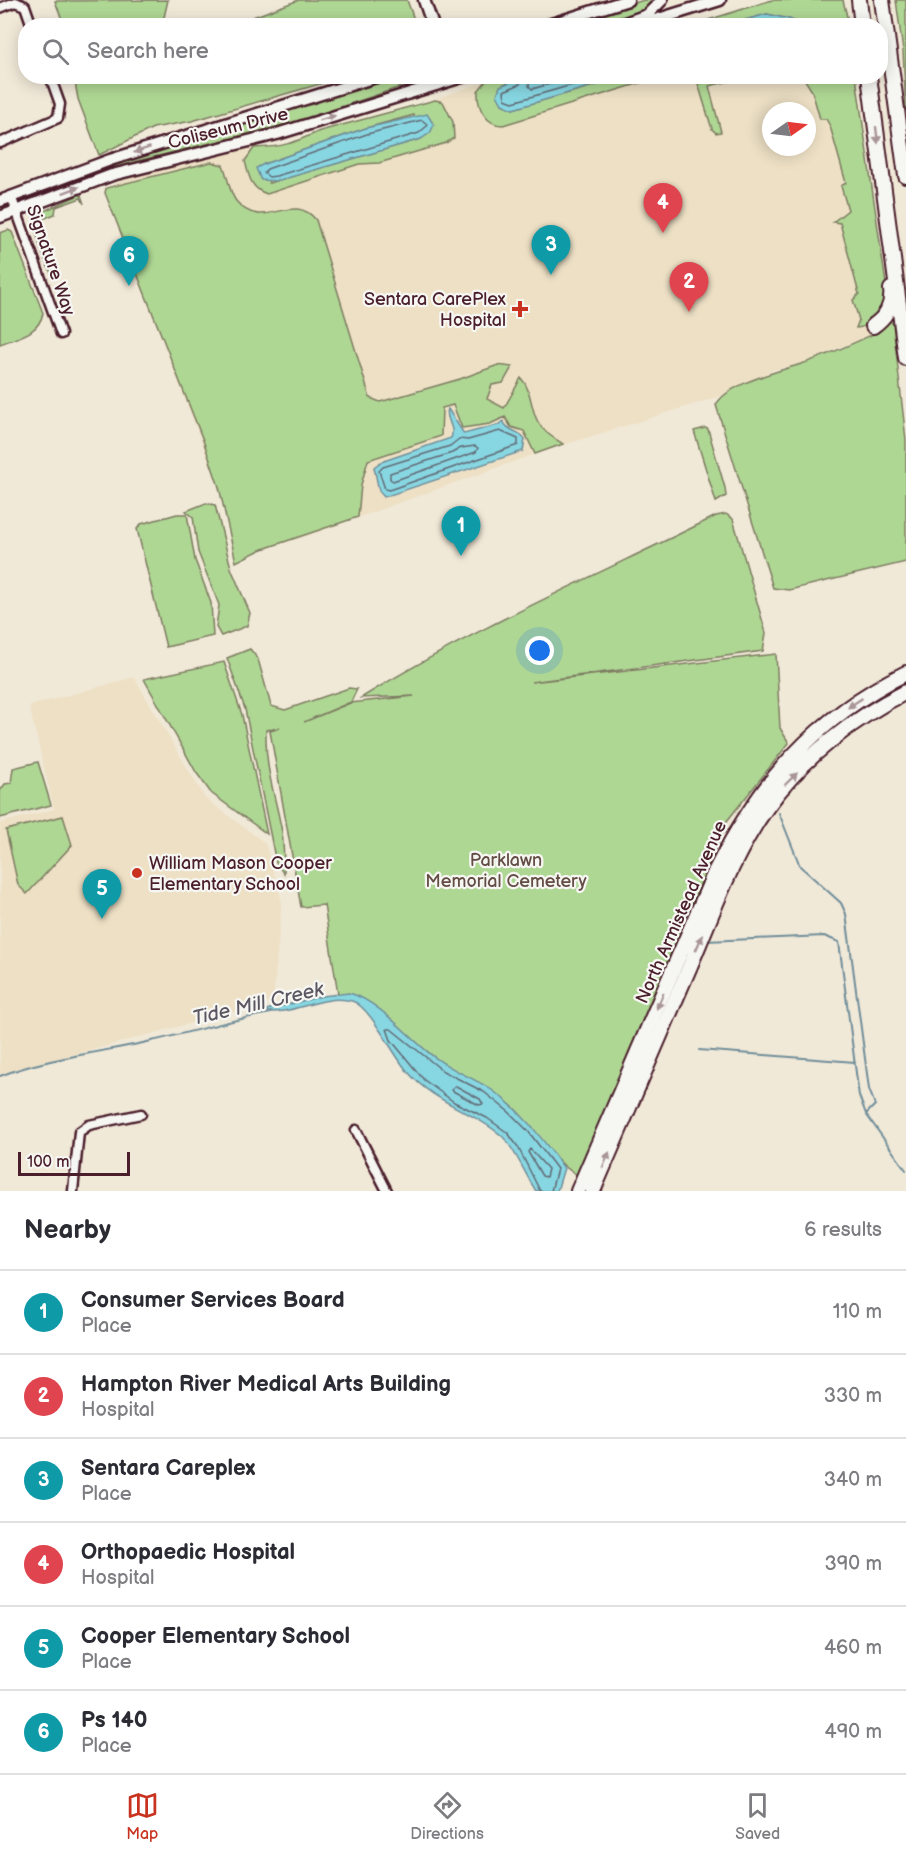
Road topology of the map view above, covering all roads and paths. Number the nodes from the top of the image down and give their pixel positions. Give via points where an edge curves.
1 (424, 0) edge
2 (628, 0) edge
3 (662, 0) edge
4 (720, 0) edge
5 (859, 0) edge
6 (882, 0) edge
7 (0, 8) edge
8 (29, 18) edge
9 (430, 18) edge
10 (571, 18) edge
11 (639, 18) edge
12 (662, 18) edge
13 (861, 18) edge
14 (884, 18) edge
15 (888, 44) edge
16 (53, 84) edge
17 (352, 84) edge
18 (434, 84) edge
19 (870, 84) edge
20 (0, 143) edge
21 (881, 168) junction
22 (906, 176) edge
23 (11, 196) junction
24 (0, 201) edge
25 (16, 211) junction
26 (0, 217) edge
27 (873, 326) dead end
28 (61, 334) dead end
29 (906, 358) edge
30 (906, 673) edge
31 (906, 692) edge
32 (141, 1114) dead end
33 (356, 1130) dead end
34 (73, 1191) edge
35 (387, 1191) edge
36 (578, 1191) edge
37 (593, 1191) edge

1 - 9 street
2 - 10 street
3 - 11 street
4 - 12 street
5 - 13 main road
6 - 14 main road
7 - 8 street via 15,2 25,6
15 - 22 main road
16 - 20 street via 60,104 58,118
17 -> 23 street, Coliseum Drive via 110,160
25 -> 18 street, Coliseum Drive via 112,175 277,134
19 -> 21 main road
21 - 27 main road via 880,202 892,293 886,314
21 - 29 main road
23 - 24 street, Coliseum Drive
23 - 25 street, Signature Way
25 - 26 street, Coliseum Drive
25 - 28 street, Signature Way
30 -> 36 main road, North Armistead Avenue via 845,710 805,743 774,776 742,821 715,872
37 -> 31 main road, North Armistead Avenue via 725,884 754,826 778,793 816,755 860,719
32 - 34 street via 89,1125 79,1132
33 - 35 street

